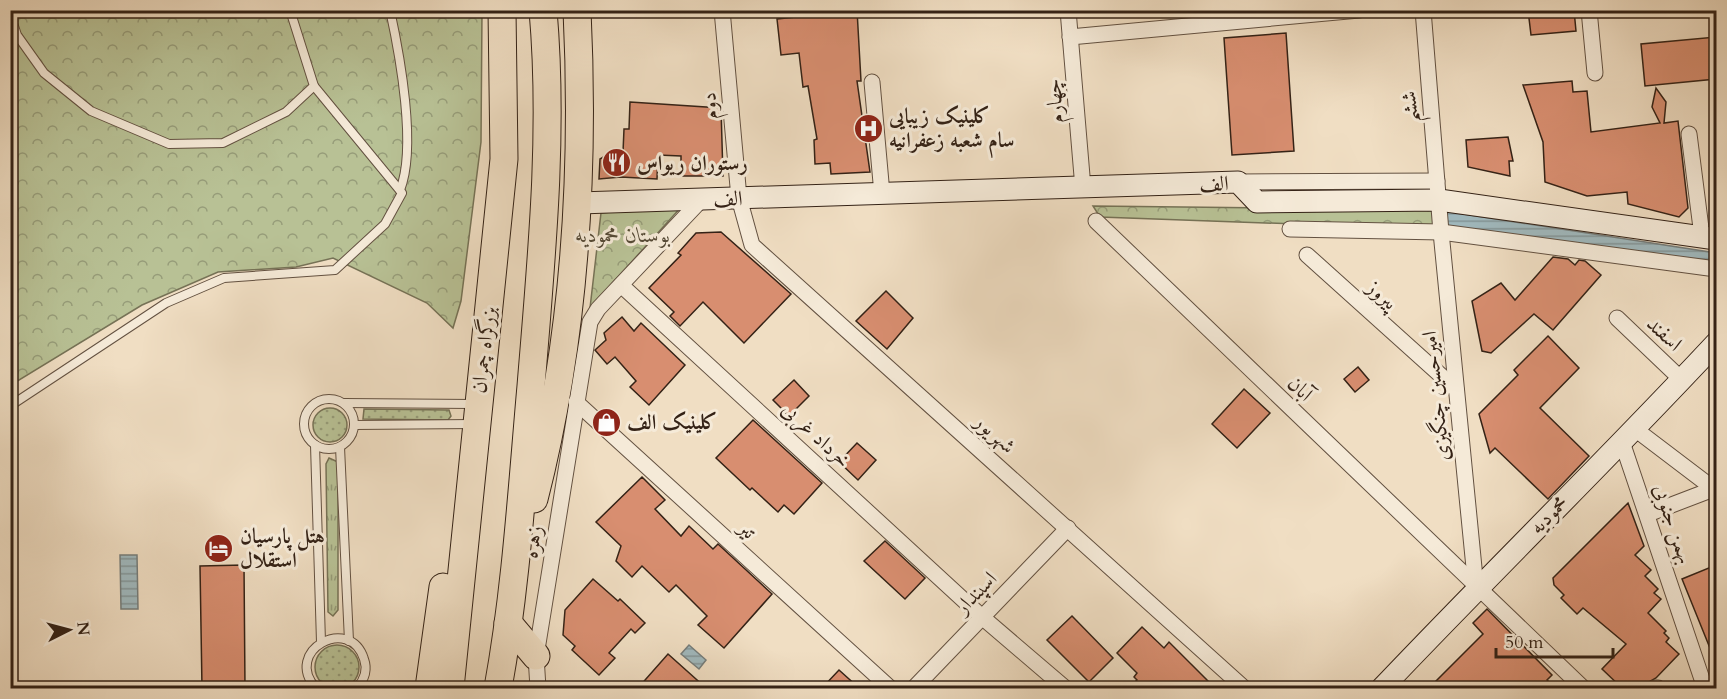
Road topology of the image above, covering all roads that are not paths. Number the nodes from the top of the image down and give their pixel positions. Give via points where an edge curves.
1 (290, 10) edge
2 (390, 10) edge
3 (502, 10) edge
4 (543, 10) edge
5 (577, 10) edge
6 (722, 10) edge
7 (1068, 10) edge
8 (1359, 10) edge
9 (1423, 10) edge
10 (1589, 10) edge
11 (10, 14) edge
12 (1070, 37) junction
13 (1594, 73) dead end
14 (872, 82) dead end
15 (314, 86) junction
16 (1689, 134) dead end
17 (1083, 188) junction
18 (400, 190) junction
19 (1438, 190) junction
20 (882, 194) junction
21 (739, 198) junction
22 (701, 200) junction
23 (579, 203) junction
24 (1096, 221) dead end
25 (1290, 230) dead end
26 (1441, 232) junction
27 (1709, 238) edge
28 (1307, 255) dead end
29 (1716, 268) edge
30 (621, 285) junction
31 (1617, 318) dead end
32 (1716, 343) edge
33 (1682, 380) junction
34 (1456, 389) junction
35 (576, 402) junction
36 (344, 403) junction
37 (10, 406) edge
38 (477, 414) junction
39 (355, 425) junction
40 (1628, 436) junction
41 (315, 445) junction
42 (340, 447) junction
43 (472, 470) junction
44 (1715, 489) edge
45 (1648, 514) junction
46 (1068, 528) junction
47 (515, 572) junction
48 (1476, 588) junction
49 (982, 617) junction
50 (507, 635) junction
51 (349, 641) junction
52 (321, 642) junction
53 (536, 656) junction
54 (316, 688) edge
55 (357, 688) edge
56 (429, 688) edge
57 (450, 688) edge
58 (498, 688) edge
59 (503, 688) edge
60 (538, 688) edge
61 (890, 688) edge
62 (914, 688) edge
63 (1065, 688) edge
64 (1244, 688) edge
65 (1382, 688) edge
66 (1583, 688) edge
67 (1705, 688) edge

1 - 15 lane
2 - 18 lane via 403,72 407,174
3 - 38 highway, بزرگراه چمران via 504,159
4 - 47 highway via 547,127 542,230
5 - 23 highway
6 - 21 street, دوم
7 - 12 street, چهارم
8 - 12 street
9 - 19 street, ششم
10 - 13 street
11 - 15 lane via 17,35 44,73 92,111 169,144 223,143 286,112
12 - 17 street, چهارم
14 - 20 street
15 - 18 lane
16 - 27 street
17 - 19 main road, الف via 1238,182 1257,202
17 - 20 main road, الف
18 - 37 lane via 402,193 385,225 335,270 224,278 166,303
19 - 26 street, امیرحسین چنگیزی
19 - 27 main road, الف
20 - 21 main road, الف
21 - 22 main road, الف
21 - 46 street, شهریور via 752,245
22 - 23 main road, الف
22 - 30 street, الف
23 - 47 highway via 564,353 551,433
24 - 48 street, آبان
25 - 26 street
26 - 29 street
26 - 34 street, امیرحسین چنگیزی
28 - 34 street, پیروز
30 - 35 street, الف via 590,322
30 - 49 street, خرداد غربی
31 - 33 street, اسفند
32 - 33 main road, محمودیه
33 - 40 main road, محمودیه
34 - 48 street, امیرحسین چنگیزی
35 - 53 street, زهره
35 - 61 street, تیر
36 - 38 lane
36 - 39 lane
36 - 41 lane via 327,399 312,406 305,431
38 - 39 lane
38 - 43 highway, بزرگراه چمران
39 - 42 lane via 350,438
40 - 44 street
40 - 45 street, بهمن جنوبی
40 - 48 main road, محمودیه
41 - 42 lane via 322,449
41 - 52 lane
42 - 51 lane
43 - 56 highway via 447,553
43 - 57 highway, بزرگراه چمران
44 - 45 street
45 - 67 street, بهمن جنوبی
46 - 49 street, اسپندار
46 - 64 street, شهریور
47 - 50 highway
48 - 65 main road, محمودیه
48 - 66 street, آبان
49 - 62 street, اسپندار
49 - 63 street, خرداد غربی
50 - 53 highway
50 - 58 highway
50 - 59 highway
51 - 52 lane via 340,638
51 - 55 lane via 357,646 365,662 363,680
52 - 54 lane via 308,658 309,678
53 - 60 street, زهره

